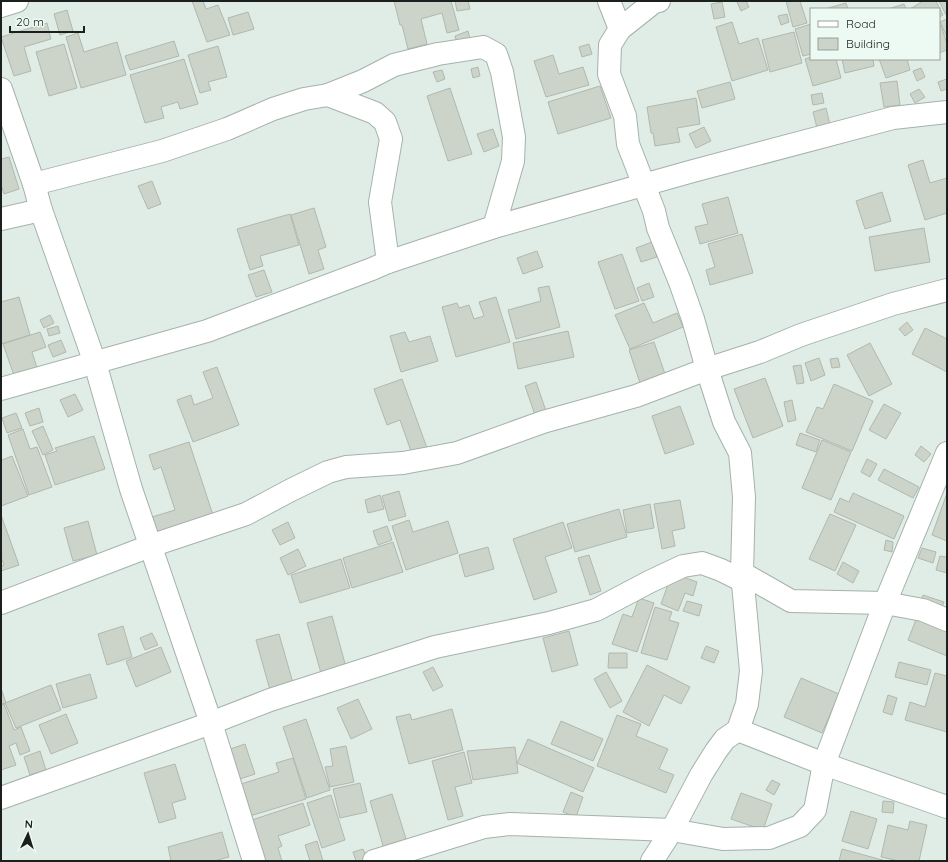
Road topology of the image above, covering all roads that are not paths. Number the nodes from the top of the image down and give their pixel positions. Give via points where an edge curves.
1 (17, 1) edge
2 (609, 1) edge
3 (659, 1) edge
4 (1, 6) edge
5 (620, 29) junction
6 (1, 89) edge
7 (328, 95) junction
8 (947, 112) edge
9 (34, 184) junction
10 (644, 186) junction
11 (41, 210) junction
12 (1, 219) edge
13 (494, 226) junction
14 (388, 262) junction
15 (947, 290) edge
16 (95, 363) junction
17 (706, 369) junction
18 (1, 389) edge
19 (947, 453) edge
20 (150, 546) junction
21 (742, 573) junction
22 (1, 603) edge
23 (885, 603) junction
24 (947, 620) edge
25 (211, 723) junction
26 (738, 730) junction
27 (824, 764) junction
28 (1, 798) edge
29 (947, 807) edge
30 (672, 830) junction
31 (254, 861) edge
32 (374, 861) edge
33 (652, 861) edge

1 - 4 street
2 - 5 street
3 - 5 street via 654,2
5 - 10 street via 610,45 609,74 625,116 628,144
6 - 9 street
7 - 9 street via 304,99 273,109 227,129 162,150
7 - 13 street via 394,65 438,54 483,46 496,54 502,72 514,137 513,161
7 - 14 street via 375,113 385,122 391,138 380,202
8 - 10 street via 893,118
9 - 11 street
10 - 13 street
10 - 17 street via 693,319
11 - 12 street
11 - 16 street
13 - 14 street
14 - 16 street via 207,331
15 - 17 street via 893,304
16 - 18 street
16 - 20 street
17 - 20 street via 636,396 543,422 457,453 403,463 346,467 328,472 246,514
17 - 21 street via 724,422 740,454 744,497
19 - 23 street
20 - 22 street
20 - 25 street
21 - 23 street via 791,601
21 - 25 street via 741,580 702,563 683,566 596,610 549,623 435,647 270,700
21 - 26 street via 751,671 747,704
23 - 24 street via 923,610
23 - 27 street
25 - 28 street
25 - 31 street
26 - 27 street
26 - 30 street via 725,739 716,750
27 - 29 street
27 - 30 street via 815,810 800,826 769,838 723,839
30 - 32 street via 510,824 477,830
30 - 33 street

